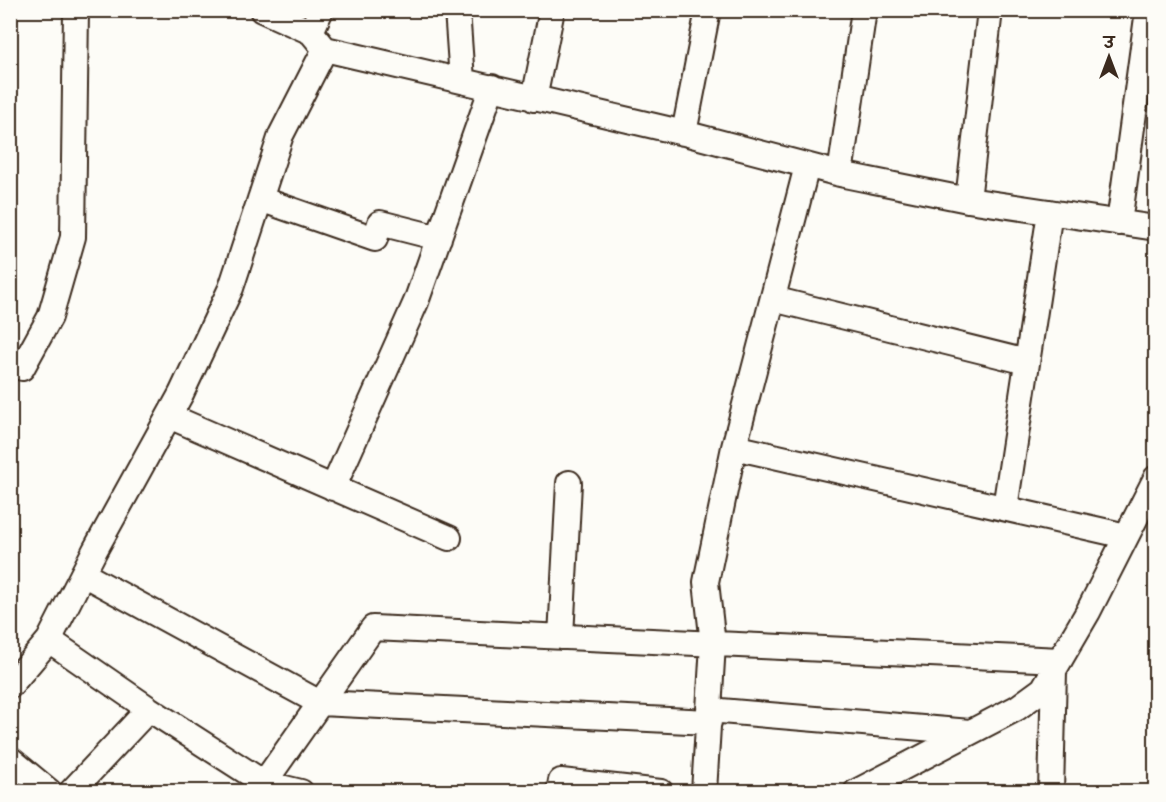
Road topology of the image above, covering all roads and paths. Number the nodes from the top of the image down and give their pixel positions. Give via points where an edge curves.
1 (76, 10) edge
2 (262, 10) edge
3 (457, 10) edge
4 (552, 10) edge
5 (708, 10) edge
6 (864, 10) edge
7 (990, 10) edge
8 (1148, 10) edge
9 (319, 30) edge
10 (462, 80) junction
11 (492, 87) junction
12 (534, 99) junction
13 (684, 133) junction
14 (807, 166) junction
15 (840, 174) junction
16 (260, 199) junction
17 (968, 200) junction
18 (1050, 212) junction
19 (1119, 222) junction
20 (1155, 228) edge
21 (439, 238) junction
22 (773, 299) junction
23 (1027, 362) junction
24 (22, 368) dead end
25 (169, 416) junction
26 (734, 447) junction
27 (1155, 478) edge
28 (569, 483) dead end
29 (333, 488) junction
30 (1005, 508) junction
31 (1126, 536) junction
32 (449, 538) dead end
33 (83, 574) junction
34 (561, 637) junction
35 (49, 640) junction
36 (713, 644) junction
37 (1057, 665) junction
38 (10, 686) edge
39 (320, 703) junction
40 (149, 709) junction
41 (709, 716) junction
42 (970, 732) junction
43 (10, 759) edge
44 (264, 783) junction
45 (50, 792) edge
46 (71, 792) edge
47 (301, 792) edge
48 (559, 792) edge
49 (661, 792) edge
50 (705, 792) edge
51 (856, 792) edge
52 (1050, 792) edge

1 - 24 street via 73,237 50,317
2 - 9 street
3 - 10 street
4 - 12 street
5 - 13 street
6 - 15 street
7 - 17 street
8 - 19 street
9 - 10 street
9 - 16 street
10 - 11 street
11 - 12 street
11 - 21 street
12 - 13 street
13 - 14 street
14 - 15 street
14 - 22 street
15 - 17 street
16 - 21 street via 375,239 380,223
16 - 25 street via 231,288
17 - 18 street
18 - 19 street
18 - 23 street
19 - 20 street
21 - 29 street via 416,302
22 - 23 street
22 - 26 street
23 - 30 street
25 - 29 street
25 - 33 street
26 - 30 street
26 - 36 street via 706,582
27 - 31 street
28 - 34 street
29 - 32 street
30 - 31 street
31 - 37 street
33 - 35 street
33 - 39 street
34 - 36 street
34 - 39 street via 373,628
35 - 38 street
35 - 40 street
36 - 37 street
36 - 41 street
37 - 42 street via 1043,689 1017,708
37 - 52 street
39 - 41 street
39 - 44 street
40 - 44 street
40 - 46 street
41 - 42 street
41 - 50 street
42 - 51 street
43 - 45 street
44 - 47 street
48 - 49 street via 561,781

